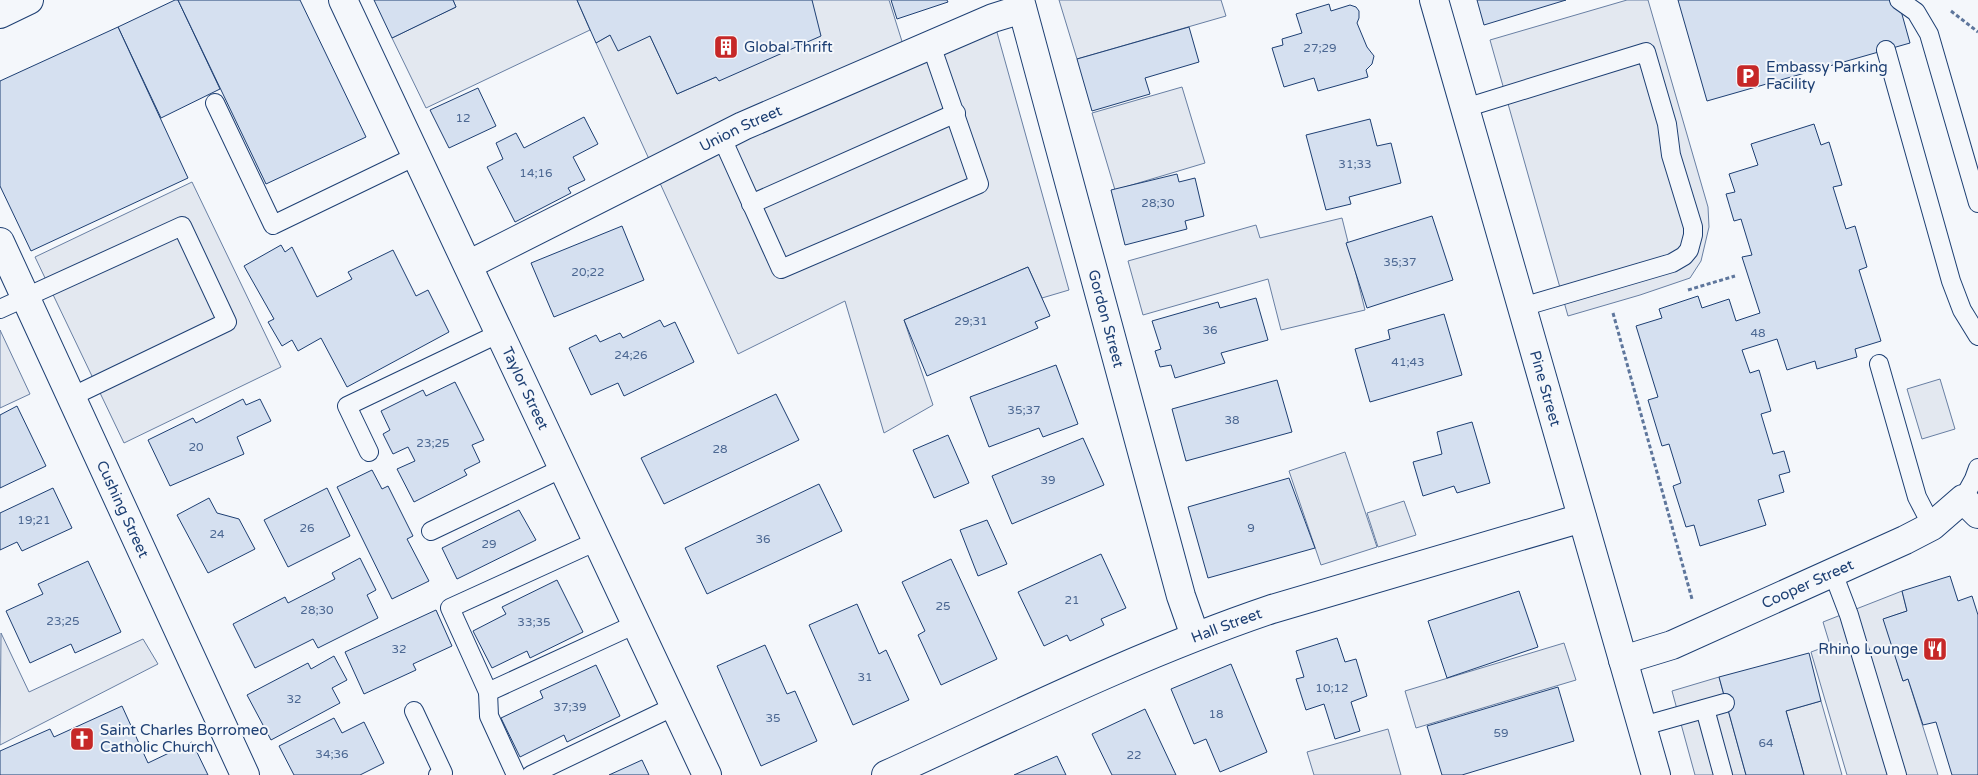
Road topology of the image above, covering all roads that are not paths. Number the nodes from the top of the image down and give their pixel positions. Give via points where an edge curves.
1 (29, 0) edge
2 (343, 0) edge
3 (1434, 0) edge
4 (1899, 0) edge
5 (1021, 4) edge
6 (0, 14) edge
7 (931, 45) junction
8 (1886, 50) dead end
9 (215, 103) dead end
10 (1465, 108) junction
11 (956, 113) junction
12 (721, 136) junction
13 (416, 156) junction
14 (1978, 203) edge
15 (751, 204) junction
16 (0, 242) edge
17 (468, 265) junction
18 (26, 299) junction
19 (1522, 307) junction
20 (0, 309) edge
21 (500, 333) junction
22 (1978, 336) edge
23 (1879, 364) dead end
24 (71, 398) junction
25 (369, 452) dead end
26 (563, 468) junction
27 (1978, 468) edge
28 (1970, 507) edge
29 (1582, 518) junction
30 (1932, 526) junction
31 (431, 531) dead end
32 (597, 541) junction
33 (1834, 573) junction
34 (636, 624) junction
35 (1195, 636) junction
36 (1623, 660) junction
37 (488, 692) junction
38 (1725, 703) dead end
39 (675, 706) junction
40 (1705, 709) junction
41 (414, 710) dead end
42 (1642, 726) junction
43 (245, 775) edge
44 (438, 775) edge
45 (516, 775) edge
46 (531, 775) edge
47 (707, 775) edge
48 (886, 775) edge
49 (1656, 775) edge
50 (1723, 775) edge
51 (1897, 775) edge

1 - 6 street
2 - 13 street, Taylor Street
3 - 10 street, Pine Street
4 - 14 lane via 1916,12 1929,34
5 - 7 street, Union Street
5 - 35 street, Gordon Street via 1181,596
7 - 11 lane
7 - 12 street, Union Street
8 - 22 lane via 1956,296
9 - 13 lane via 273,225
10 - 19 street, Pine Street
10 - 19 lane via 1646,52 1671,155 1692,218 1693,235 1689,250 1672,263
11 - 15 lane
11 - 15 lane via 979,184 781,269
12 - 15 lane
12 - 17 street, Union Street
13 - 17 street, Taylor Street
16 - 18 street, Cushing Street
17 - 21 street, Taylor Street
18 - 20 lane
18 - 24 street, Cushing Street
18 - 24 lane via 182,226 227,322
19 - 29 street, Pine Street
21 - 25 lane via 348,406
21 - 26 street, Taylor Street
23 - 30 lane via 1917,497
24 - 43 street, Cushing Street
26 - 31 lane
26 - 32 street, Taylor Street
27 - 28 lane
28 - 30 street, Cooper Street
29 - 35 street, Hall Street via 1272,609
29 - 36 street, Pine Street
30 - 33 street, Cooper Street
32 - 34 street, Taylor Street
32 - 37 lane via 450,608
33 - 36 street, Cooper Street via 1672,645
33 - 51 lane
34 - 37 lane
34 - 39 street, Taylor Street
35 - 48 street, Hall Street
36 - 42 street, Pine Street
37 - 45 lane via 489,716
38 - 40 lane
39 - 46 lane
39 - 47 street, Taylor Street
40 - 42 lane
40 - 50 lane
41 - 44 lane via 443,773
42 - 49 street, Pine Street

